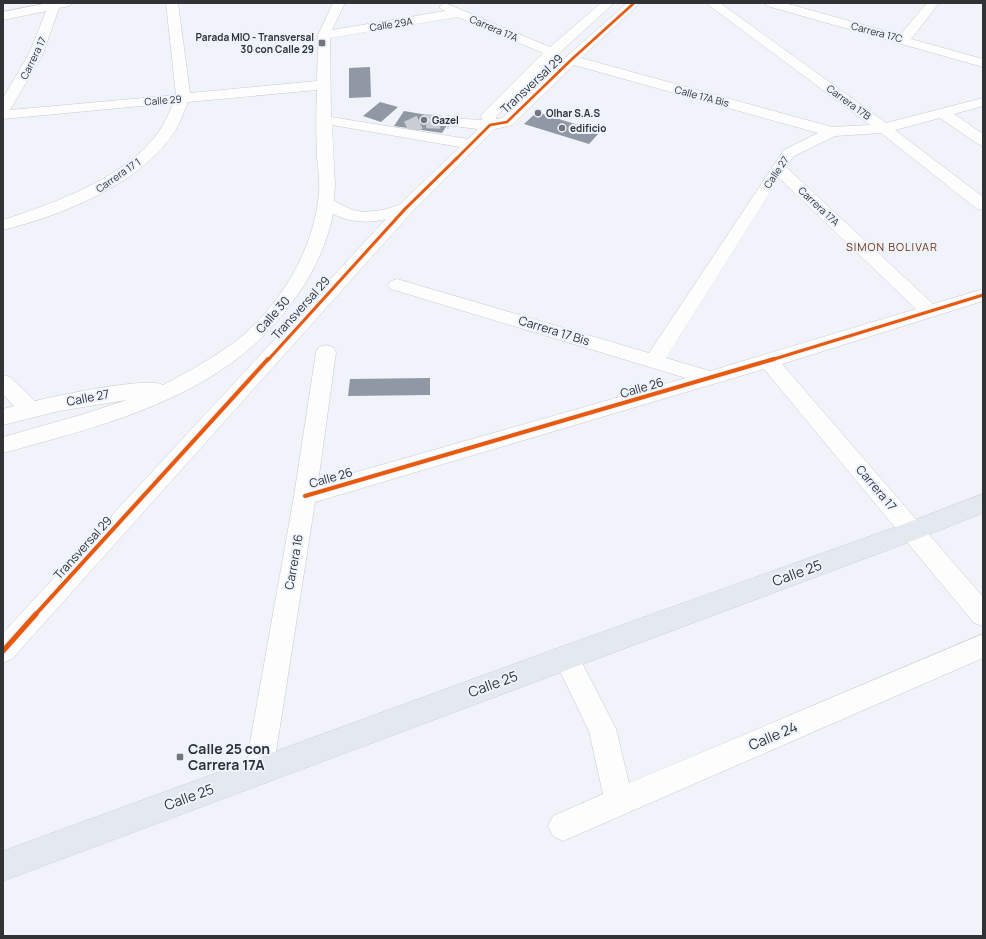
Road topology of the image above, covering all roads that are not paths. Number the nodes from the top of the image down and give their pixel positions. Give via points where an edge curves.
1 (59, 3) edge
2 (172, 3) edge
3 (339, 3) edge
4 (437, 3) edge
5 (608, 3) edge
6 (634, 3) edge
7 (712, 3) edge
8 (771, 3) edge
9 (933, 3) edge
10 (732, 8) edge
11 (458, 13) junction
12 (3, 16) edge
13 (324, 35) junction
14 (904, 39) junction
15 (552, 52) junction
16 (571, 60) junction
17 (983, 63) edge
18 (323, 85) junction
19 (182, 98) junction
20 (983, 102) edge
21 (3, 110) edge
22 (942, 112) junction
23 (3, 115) edge
24 (325, 120) junction
25 (449, 122) tunnel mouth
26 (490, 125) junction
27 (884, 128) junction
28 (832, 132) junction
29 (983, 141) edge
30 (472, 144) junction
31 (778, 168) junction
32 (326, 203) junction
33 (983, 205) edge
34 (405, 208) junction
35 (3, 226) edge
36 (397, 285) dead end
37 (983, 296) edge
38 (929, 311) junction
39 (326, 352) dead end
40 (654, 361) junction
41 (768, 361) junction
42 (711, 378) junction
43 (3, 382) edge
44 (175, 388) junction
45 (30, 409) junction
46 (3, 417) edge
47 (3, 445) edge
48 (306, 496) junction
49 (983, 503) edge
50 (912, 531) junction
51 (983, 615) edge
52 (983, 646) edge
53 (3, 651) edge
54 (566, 657) junction
55 (259, 771) junction
56 (619, 801) junction
57 (563, 826) dead end
58 (3, 866) edge

1 - 12 street
1 - 21 street, Carrera 17 via 36,54
2 - 19 street, Carrera 17 1
3 - 13 street, Calle 30
4 - 11 street, Carrera 17A
5 - 15 street, Transversal 29
6 - 16 street, Transversal 29
7 - 10 street, Carrera 17B
8 - 14 street, Carrera 17C
9 - 14 street
10 - 27 street, Carrera 17B
11 - 13 street, Calle 29A
11 - 15 street, Carrera 17A
13 - 18 street, Calle 30
14 - 17 street, Carrera 17C
15 - 26 street, Transversal 29 via 488,116
16 - 26 street, Transversal 29 via 507,122
16 - 28 street, Calle 17A Bis
18 - 19 street, Calle 29
18 - 24 street, Calle 30
19 - 23 street, Calle 29
19 - 35 street, Carrera 17 1 via 163,135 139,162 97,190 41,214
20 - 22 street, Calle 27
22 - 27 street, Calle 27
22 - 29 street
24 - 30 street via 403,130
24 - 32 street, Calle 30
25 - 26 street
26 - 30 street, Transversal 29
27 - 28 street, Calle 27
27 - 33 street, Carrera 17B
28 - 31 street, Calle 27 via 790,152
30 - 34 street, Transversal 29
31 - 38 street, Carrera 17A
31 - 40 street, Calle 27
32 - 34 street via 339,213 360,218 382,217
32 - 44 street, Calle 30 via 322,229 309,262 287,300 263,329 223,362
34 - 53 street, Transversal 29
36 - 40 street, Carrera 17 Bis
37 - 38 street, Calle 26
38 - 41 street, Calle 26
39 - 48 street, Carrera 16
40 - 42 street, Carrera 17 Bis
41 - 42 street, Calle 26
41 - 50 street, Carrera 17
42 - 48 street, Calle 26
43 - 45 street
44 - 45 street, Calle 27 via 119,392
44 - 47 street, Calle 30 via 114,413
45 - 46 street, Calle 27
48 - 55 street, Carrera 16
49 - 50 main road, Calle 25
50 - 51 street, Carrera 17
50 - 54 main road, Calle 25
52 - 56 street, Calle 24
54 - 55 main road, Calle 25
54 - 56 street via 602,729
55 - 58 main road, Calle 25
56 - 57 street, Calle 24

